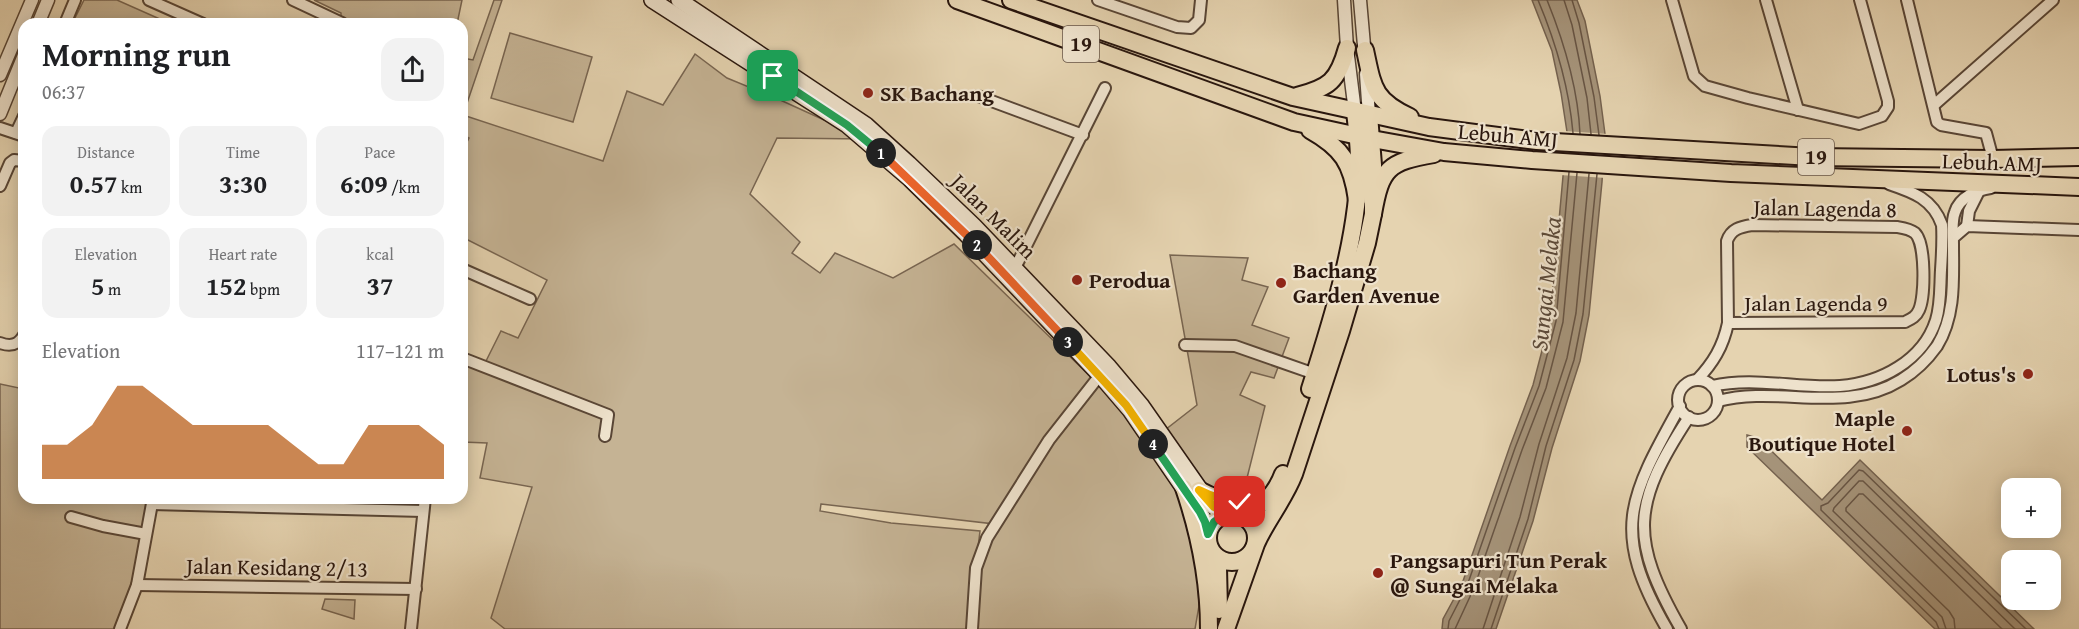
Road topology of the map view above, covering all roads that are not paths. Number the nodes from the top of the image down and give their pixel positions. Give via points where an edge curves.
1 (32, 0) edge
2 (48, 0) edge
3 (75, 0) edge
4 (149, 0) edge
5 (293, 0) edge
6 (652, 0) edge
7 (679, 0) edge
8 (957, 0) edge
9 (1011, 0) edge
10 (1098, 0) edge
11 (1201, 0) edge
12 (1341, 0) edge
13 (1360, 0) edge
14 (1672, 0) edge
15 (1766, 0) edge
16 (1860, 0) edge
17 (1906, 0) edge
18 (2053, 0) edge
19 (24, 18) edge
20 (40, 18) edge
21 (68, 18) edge
22 (190, 18) edge
23 (331, 18) edge
24 (18, 33) edge
25 (1347, 48) junction
26 (1365, 50) junction
27 (18, 70) edge
28 (0, 75) edge
29 (1106, 88) dead end
30 (978, 96) dead end
31 (1293, 97) junction
32 (1934, 105) junction
33 (1798, 110) junction
34 (1362, 113) junction
35 (0, 114) edge
36 (1294, 122) junction
37 (1430, 127) junction
38 (0, 128) edge
39 (18, 134) edge
40 (1083, 135) junction
41 (1365, 137) junction
42 (1444, 152) junction
43 (2079, 157) edge
44 (1993, 159) junction
45 (18, 160) edge
46 (1881, 181) junction
47 (2009, 185) junction
48 (0, 186) edge
49 (2079, 188) edge
50 (1978, 190) junction
51 (1357, 200) junction
52 (1373, 214) junction
53 (1966, 226) junction
54 (2079, 230) edge
55 (1953, 238) junction
56 (1015, 268) junction
57 (468, 272) edge
58 (530, 299) dead end
59 (1905, 322) joint
60 (1728, 323) junction
61 (18, 341) edge
62 (4, 345) edge
63 (1185, 345) dead end
64 (468, 360) edge
65 (1315, 374) junction
66 (1100, 375) junction
67 (1696, 380) junction
68 (1712, 386) junction
69 (1718, 401) junction
70 (1680, 406) junction
71 (1689, 417) junction
72 (605, 436) dead end
73 (1284, 470) junction
74 (1191, 489) junction
75 (151, 504) edge
76 (233, 504) edge
77 (424, 504) edge
78 (423, 511) junction
79 (1231, 514) junction
80 (71, 517) dead end
81 (146, 534) junction
82 (1208, 534) junction
83 (1256, 544) junction
84 (1214, 555) junction
85 (137, 585) junction
86 (416, 589) junction
87 (120, 629) edge
88 (411, 629) edge
89 (972, 629) edge
90 (1209, 629) edge
91 (1219, 629) edge
92 (1226, 629) edge
93 (1666, 629) edge
94 (1681, 629) edge

1 - 19 street
2 - 20 street
3 - 21 street
4 - 22 street
5 - 23 street
6 - 66 main road, Jalan Malim via 866,140 966,234
7 - 56 main road, Jalan Malim via 867,125
8 - 36 main road, Lebuh AMJ / 19
9 - 31 main road, Lebuh AMJ / 19
10 - 11 street via 1191,28 1199,20
12 - 25 street
13 - 26 street
14 - 33 street via 1698,81
15 - 33 street
16 - 33 street via 1888,107 1882,116 1859,124
17 - 32 street
18 - 32 street
24 - 28 street
25 - 31 main road via 1340,71 1329,85
25 - 34 street
26 - 34 street
26 - 37 main road via 1372,82 1383,101
27 - 35 street
29 - 40 street
30 - 40 street
31 - 34 main road, Lebuh AMJ / 19
32 - 44 street via 1941,125 1986,133
34 - 37 main road, Lebuh AMJ / 19
34 - 41 main road
36 - 41 main road, Lebuh AMJ / 19
36 - 51 main road via 1330,142 1341,153 1354,180
37 - 44 main road, Lebuh AMJ / 19 via 1639,148 1812,157
38 - 39 street
40 - 56 street
41 - 42 main road, Lebuh AMJ / 19
41 - 51 main road
41 - 52 main road
42 - 46 main road, Lebuh AMJ / 19
42 - 52 main road via 1414,157 1391,167 1379,184
43 - 44 main road, Lebuh AMJ / 19
45 - 48 street via 10,163
46 - 47 main road, Lebuh AMJ / 19
46 - 68 street via 1926,200 1942,225 1940,304 1935,322 1917,353 1886,374 1840,386 1732,382
47 - 49 main road, Lebuh AMJ / 19
47 - 50 street
50 - 53 street
50 - 55 street via 1963,200 1954,213
51 - 65 main road via 1344,271
52 - 83 main road via 1341,331 1294,474
53 - 54 street
53 - 55 street
55 - 69 street via 1953,290 1946,328 1926,361 1913,372 1867,395 1738,397
56 - 74 main road, Jalan Malim via 1135,398
57 - 58 street
59 - 60 street, Jalan Lagenda 9
59 - 60 street, Jalan Lagenda 8 via 1915,317 1922,299 1922,248 1914,232 1897,227 1752,225 1734,229 1727,241
60 - 67 street via 1716,358
61 - 62 street
63 - 65 street via 1235,346
64 - 72 street via 608,415
65 - 73 main road
66 - 74 main road, Jalan Malim
66 - 89 street via 1049,440 987,538 976,568
67 - 68 street
67 - 70 street via 1681,390
68 - 69 street
69 - 71 street via 1715,411 1706,418
70 - 71 street
70 - 93 street via 1645,469 1632,513 1636,564
71 - 94 street via 1665,454 1644,512 1651,567
73 - 74 main road via 1266,491 1240,502
73 - 79 main road via 1268,500
74 - 79 main road, Jalan Malim via 1214,507
74 - 82 main road, Jalan Malim
74 - 90 main road via 1205,566
75 - 81 street
76 - 78 street
77 - 78 street
78 - 86 street
79 - 82 main road via 1214,522
79 - 83 main road via 1251,523
80 - 81 street
81 - 85 street
82 - 84 main road
83 - 84 main road via 1249,556 1236,562
83 - 92 main road
84 - 91 main road via 1218,568
85 - 86 street, Jalan Kesidang 2/13
85 - 87 street
86 - 88 street

